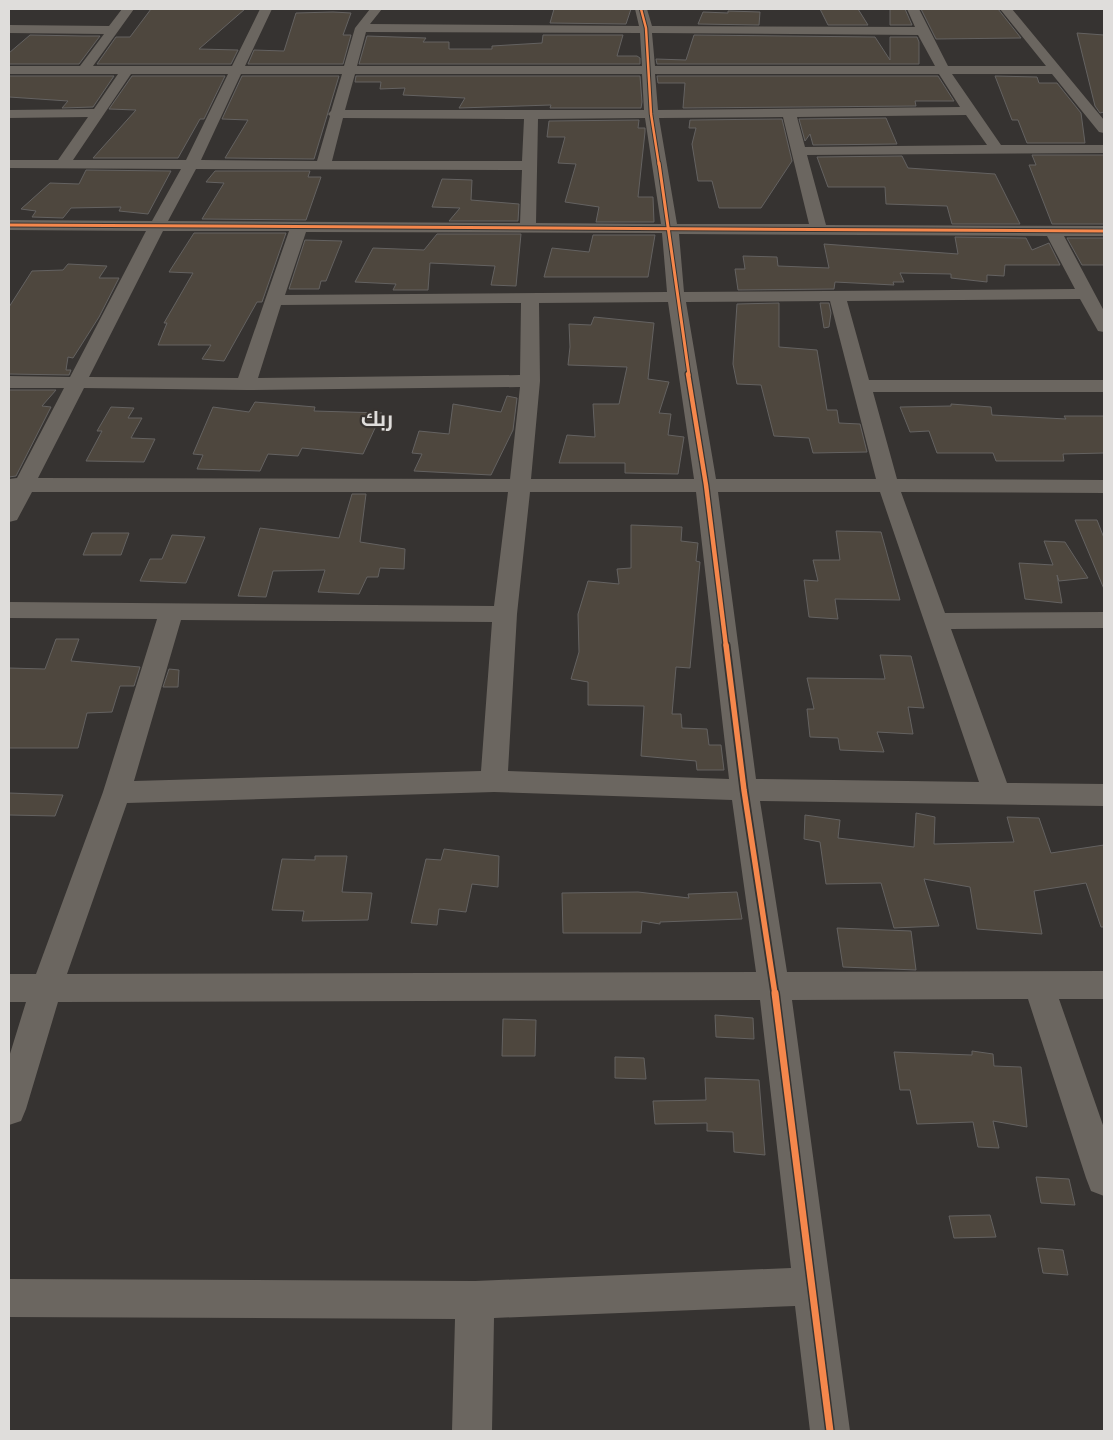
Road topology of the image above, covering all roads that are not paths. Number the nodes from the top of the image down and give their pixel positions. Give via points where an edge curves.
1 (128, 9) edge
2 (266, 9) edge
3 (376, 9) edge
4 (913, 9) edge
5 (1006, 9) edge
6 (52, 16) dead end
7 (533, 16) dead end
8 (644, 19) edge
9 (361, 28) junction
10 (9, 29) edge
11 (40, 29) junction
12 (534, 29) junction
13 (112, 30) junction
14 (921, 31) junction
15 (9, 70) edge
16 (84, 70) junction
17 (127, 70) junction
18 (235, 70) junction
19 (349, 70) junction
20 (648, 70) junction
21 (944, 70) junction
22 (1055, 70) junction
23 (970, 111) junction
24 (98, 113) junction
25 (789, 113) junction
26 (9, 114) edge
27 (335, 114) junction
28 (651, 114) junction
29 (531, 115) junction
30 (1104, 129) edge
31 (996, 148) junction
32 (1104, 148) edge
33 (798, 151) junction
34 (9, 164) edge
35 (63, 164) junction
36 (191, 165) junction
37 (323, 165) junction
38 (530, 166) junction
39 (157, 226) junction
40 (299, 227) junction
41 (528, 228) junction
42 (670, 229) junction
43 (12, 230) edge
44 (819, 230) junction
45 (1053, 231) junction
46 (1104, 231) edge
47 (1085, 294) junction
48 (837, 296) junction
49 (676, 297) junction
50 (530, 298) junction
51 (276, 300) junction
52 (1104, 327) edge
53 (530, 381) junction
54 (9, 382) edge
55 (76, 382) junction
56 (246, 384) junction
57 (862, 386) junction
58 (1104, 386) edge
59 (16, 485) edge
60 (520, 485) junction
61 (706, 485) junction
62 (888, 485) junction
63 (1104, 486) edge
64 (9, 514) edge
65 (9, 610) edge
66 (171, 612) junction
67 (504, 614) junction
68 (1104, 620) edge
69 (936, 621) junction
70 (494, 781) junction
71 (744, 790) junction
72 (117, 792) junction
73 (997, 793) junction
74 (1104, 795) edge
75 (1104, 985) edge
76 (774, 986) junction
77 (1039, 986) junction
78 (47, 987) junction
79 (9, 988) edge
80 (9, 1109) edge
81 (1104, 1178) edge
82 (811, 1286) junction
83 (9, 1298) edge
84 (475, 1300) junction
85 (472, 1431) edge
86 (830, 1431) edge

1 - 13 street
2 - 18 street
3 - 9 street
4 - 14 street
5 - 22 street
6 - 11 street
7 - 12 street
8 - 12 street
8 - 14 street
8 - 20 street
9 - 12 street
9 - 19 street
10 - 11 street
11 - 13 street
13 - 16 street
14 - 21 street
15 - 16 street
16 - 17 street
17 - 18 street
17 - 24 street
18 - 19 street
18 - 36 street
19 - 20 street
19 - 27 street
20 - 21 street
20 - 28 street
21 - 22 street
21 - 23 street
22 - 30 street
23 - 25 street
23 - 31 street
24 - 26 street
24 - 35 street
25 - 28 street
25 - 33 street
27 - 29 street
27 - 37 street
28 - 29 street
28 - 42 street
29 - 38 street
31 - 32 street
31 - 33 street
33 - 44 street
34 - 35 street
35 - 36 street
36 - 37 street
36 - 39 street
37 - 38 street
38 - 41 street
39 - 40 street
39 - 43 street
39 - 55 street
40 - 41 street
40 - 51 street
41 - 42 street
42 - 44 street
42 - 49 street
44 - 45 street
45 - 46 street
45 - 47 street
47 - 48 street
47 - 52 street
48 - 49 street
48 - 57 street
49 - 50 street
49 - 61 street
50 - 51 street
50 - 53 street
51 - 56 street
53 - 56 street
53 - 60 street
54 - 55 street
55 - 56 street
55 - 59 street
57 - 58 street
57 - 62 street
59 - 60 street
59 - 64 street
60 - 61 street
60 - 67 street
61 - 62 street
61 - 71 street
62 - 63 street
62 - 69 street
65 - 66 street
66 - 67 street
66 - 72 street
67 - 70 street
68 - 69 street
69 - 73 street
70 - 71 street
70 - 72 street
71 - 73 street
71 - 76 street
72 - 78 street
73 - 74 street
75 - 77 street
76 - 77 street
76 - 78 street
76 - 82 street
77 - 81 street
78 - 79 street
78 - 80 street
82 - 84 street
82 - 86 street
83 - 84 street
84 - 85 street

